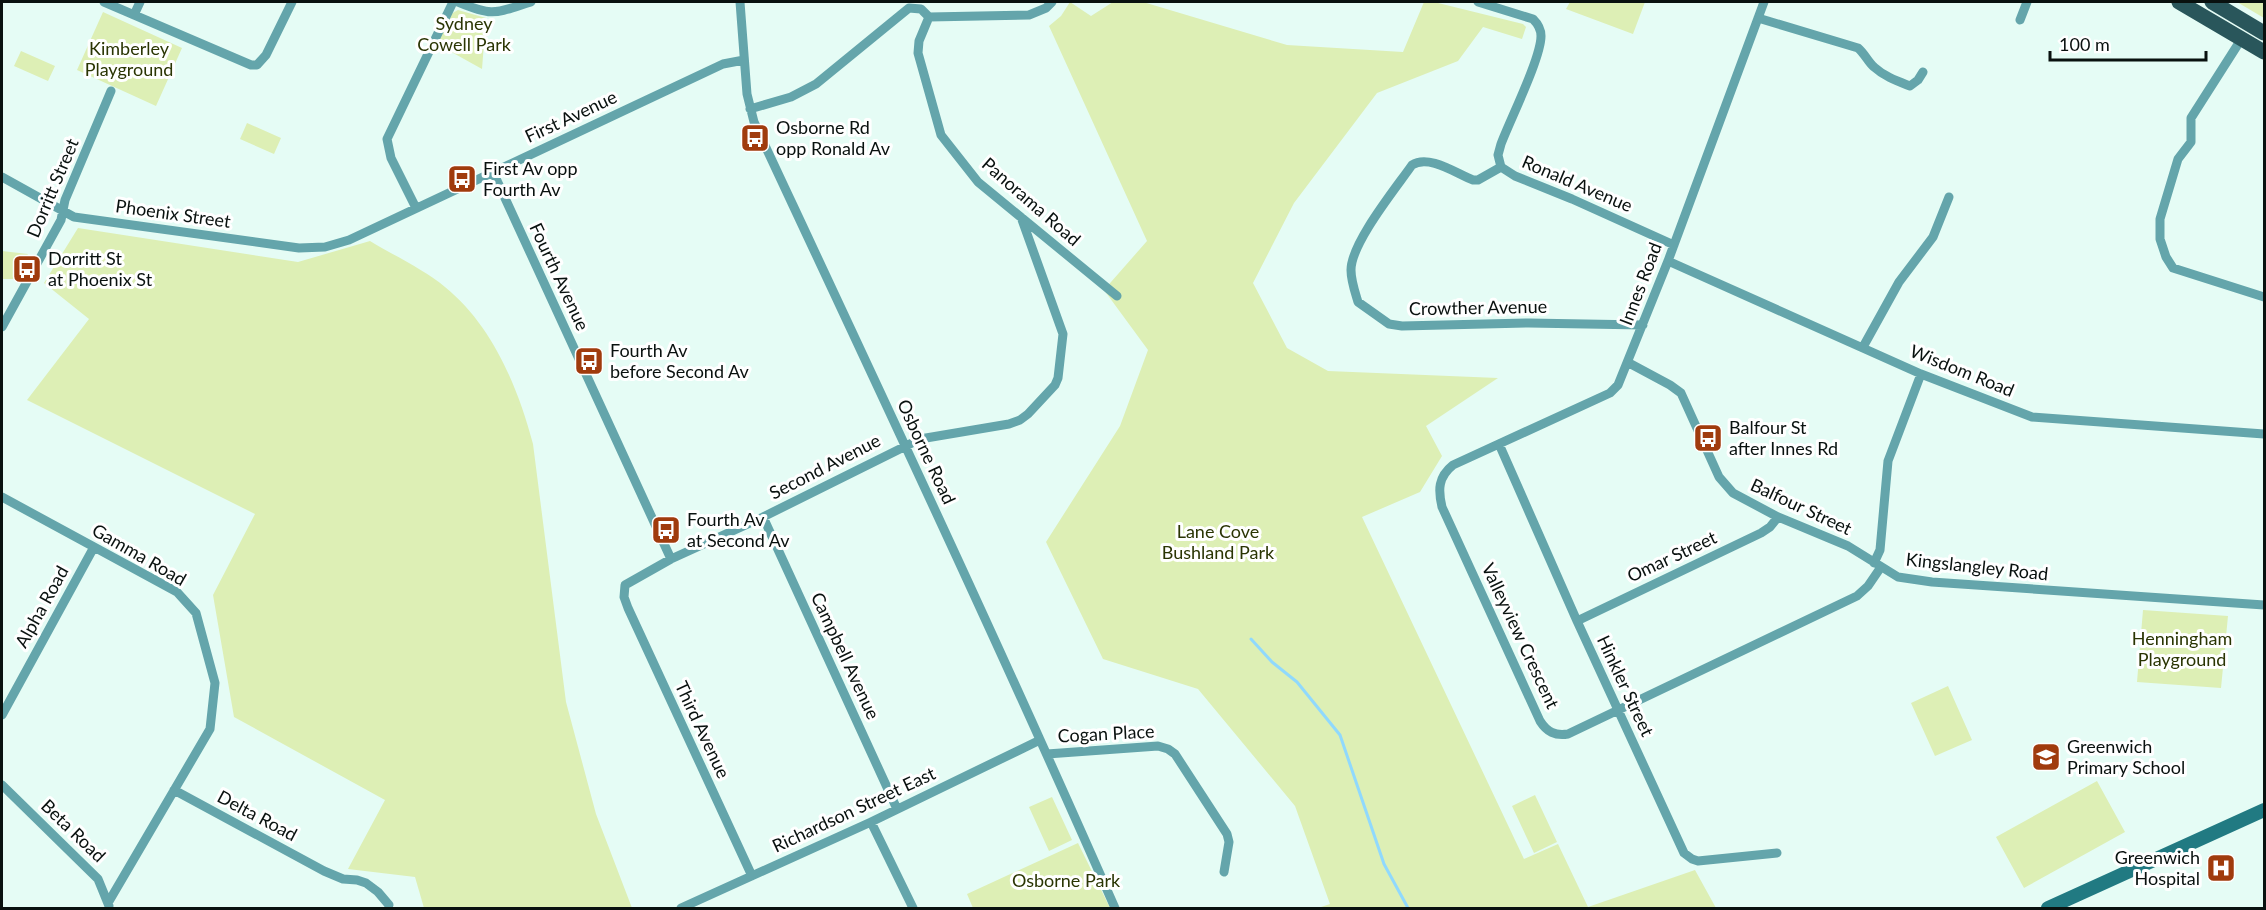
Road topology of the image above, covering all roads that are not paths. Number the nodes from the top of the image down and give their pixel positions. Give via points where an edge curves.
1 (104, 2) edge
2 (140, 2) edge
3 (292, 2) edge
4 (455, 2) edge
5 (531, 2) edge
6 (740, 2) edge
7 (1052, 2) edge
8 (1479, 2) edge
9 (1764, 2) edge
10 (2027, 2) edge
11 (2179, 2) edge
12 (2212, 2) edge
13 (134, 15) junction
14 (929, 17) junction
15 (1758, 18) junction
16 (2020, 20) dead end
17 (2265, 33) edge
18 (2242, 38) junction
19 (2265, 52) edge
20 (744, 60) junction
21 (1923, 72) dead end
22 (111, 91) dead end
23 (750, 109) junction
24 (1501, 167) junction
25 (493, 172) junction
26 (2, 177) edge
27 (1949, 197) dead end
28 (417, 208) junction
29 (63, 211) junction
30 (1020, 217) junction
31 (349, 240) joint
32 (1674, 245) junction
33 (1668, 261) junction
34 (1117, 296) dead end
35 (2265, 297) edge
36 (1643, 326) junction
37 (2, 327) edge
38 (1863, 347) junction
39 (1629, 363) junction
40 (1921, 374) junction
41 (2265, 434) edge
42 (1499, 444) junction
43 (905, 445) junction
44 (1440, 481) joint
45 (2, 497) edge
46 (763, 516) junction
47 (1778, 517) junction
48 (94, 547) junction
49 (671, 559) junction
50 (1877, 565) junction
51 (624, 597) joint
52 (2265, 605) edge
53 (1577, 621) junction
54 (1619, 711) junction
55 (2, 715) edge
56 (1040, 740) junction
57 (1047, 754) junction
58 (2, 784) edge
59 (174, 790) junction
60 (897, 809) junction
61 (2265, 810) edge
62 (871, 822) junction
63 (1777, 853) dead end
64 (1224, 872) dead end
65 (752, 876) junction
66 (389, 905) dead end
67 (109, 906) edge
68 (681, 909) edge
69 (913, 909) edge
70 (1115, 909) edge
71 (2048, 909) edge

1 - 13 street
2 - 13 street
3 - 13 street via 266,55 257,65
4 - 5 street via 491,13
4 - 28 street via 387,139 391,158
6 - 20 street, Osborne Road
7 - 14 street via 1029,15
8 - 24 street, Ronald Avenue via 1533,19 1541,35 1534,64 1501,144
9 - 15 street, Innes Road
10 - 16 street
11 - 18 main road
12 - 17 main road
14 - 23 street via 921,9 909,8 810,88
14 - 30 street, Panorama Road via 918,53 941,135 978,182
15 - 21 street via 1858,48 1873,67 1910,86
15 - 32 street, Innes Road
18 - 19 main road
18 - 35 street via 2191,118 2191,142 2178,159 2160,219 2160,239 2173,268
20 - 23 street, Osborne Road
20 - 25 street, First Avenue via 723,63
22 - 29 street, Dorritt Street
23 - 43 street, Osborne Road
24 - 32 street, Ronald Avenue
24 - 36 street, Crowther Avenue via 1473,180 1429,162 1412,165 1366,232 1353,260 1351,270 1358,302 1389,324 1402,326
25 - 28 street, First Avenue
25 - 49 street, Fourth Avenue
26 - 29 street, Phoenix Street
27 - 38 street via 1933,237 1899,282
28 - 31 street, First Avenue
29 - 31 street, Phoenix Street via 74,217 299,248 325,247
29 - 37 street, Dorritt Street
30 - 34 street, Panorama Road
30 - 43 street, Second Avenue via 1063,334 1055,385 1020,420 943,433
32 - 33 street, Innes Road
33 - 36 street, Innes Road
33 - 38 street, Wisdom Road
36 - 39 street, Innes Road
38 - 40 street, Wisdom Road
39 - 42 street, Innes Road via 1610,393
39 - 47 street, Balfour Street via 1681,393 1725,486
40 - 41 street, Wisdom Road via 2032,417
40 - 50 street via 1888,461
42 - 44 street, Innes Road via 1453,465
42 - 53 street, Hinkler Street
43 - 46 street, Second Avenue
43 - 56 street, Osborne Road
44 - 54 street, Valleyview Crescent via 1443,507 1545,729 1553,734 1568,734
45 - 48 street, Gamma Road
46 - 49 street, Second Avenue
46 - 60 street, Campbell Avenue
47 - 50 street, Balfour Street via 1848,546
47 - 53 street, Omar Street via 1761,533
48 - 55 street, Alpha Road
48 - 59 street, Gamma Road via 177,592 196,613 215,683 210,729
49 - 51 street, Second Avenue via 625,585
50 - 52 street, Kingslangley Road via 1898,577 1932,582
50 - 54 street, Kingslangley Road via 1868,585 1857,596
51 - 65 street, Third Avenue
53 - 54 street, Hinkler Street
54 - 63 street, Hinkler Street via 1688,857 1705,861
56 - 57 street, Osborne Road
56 - 60 street, Richardson Street East
57 - 64 street, Cogan Place via 1168,748 1227,834
57 - 70 street, Osborne Road
58 - 67 street, Beta Road via 98,879
59 - 66 street, Delta Road via 324,871 366,884
59 - 67 street, Gamma Road
60 - 62 street, Richardson Street East
61 - 71 main road
62 - 65 street, Richardson Street East
62 - 69 street
65 - 68 street, Richardson Street East

